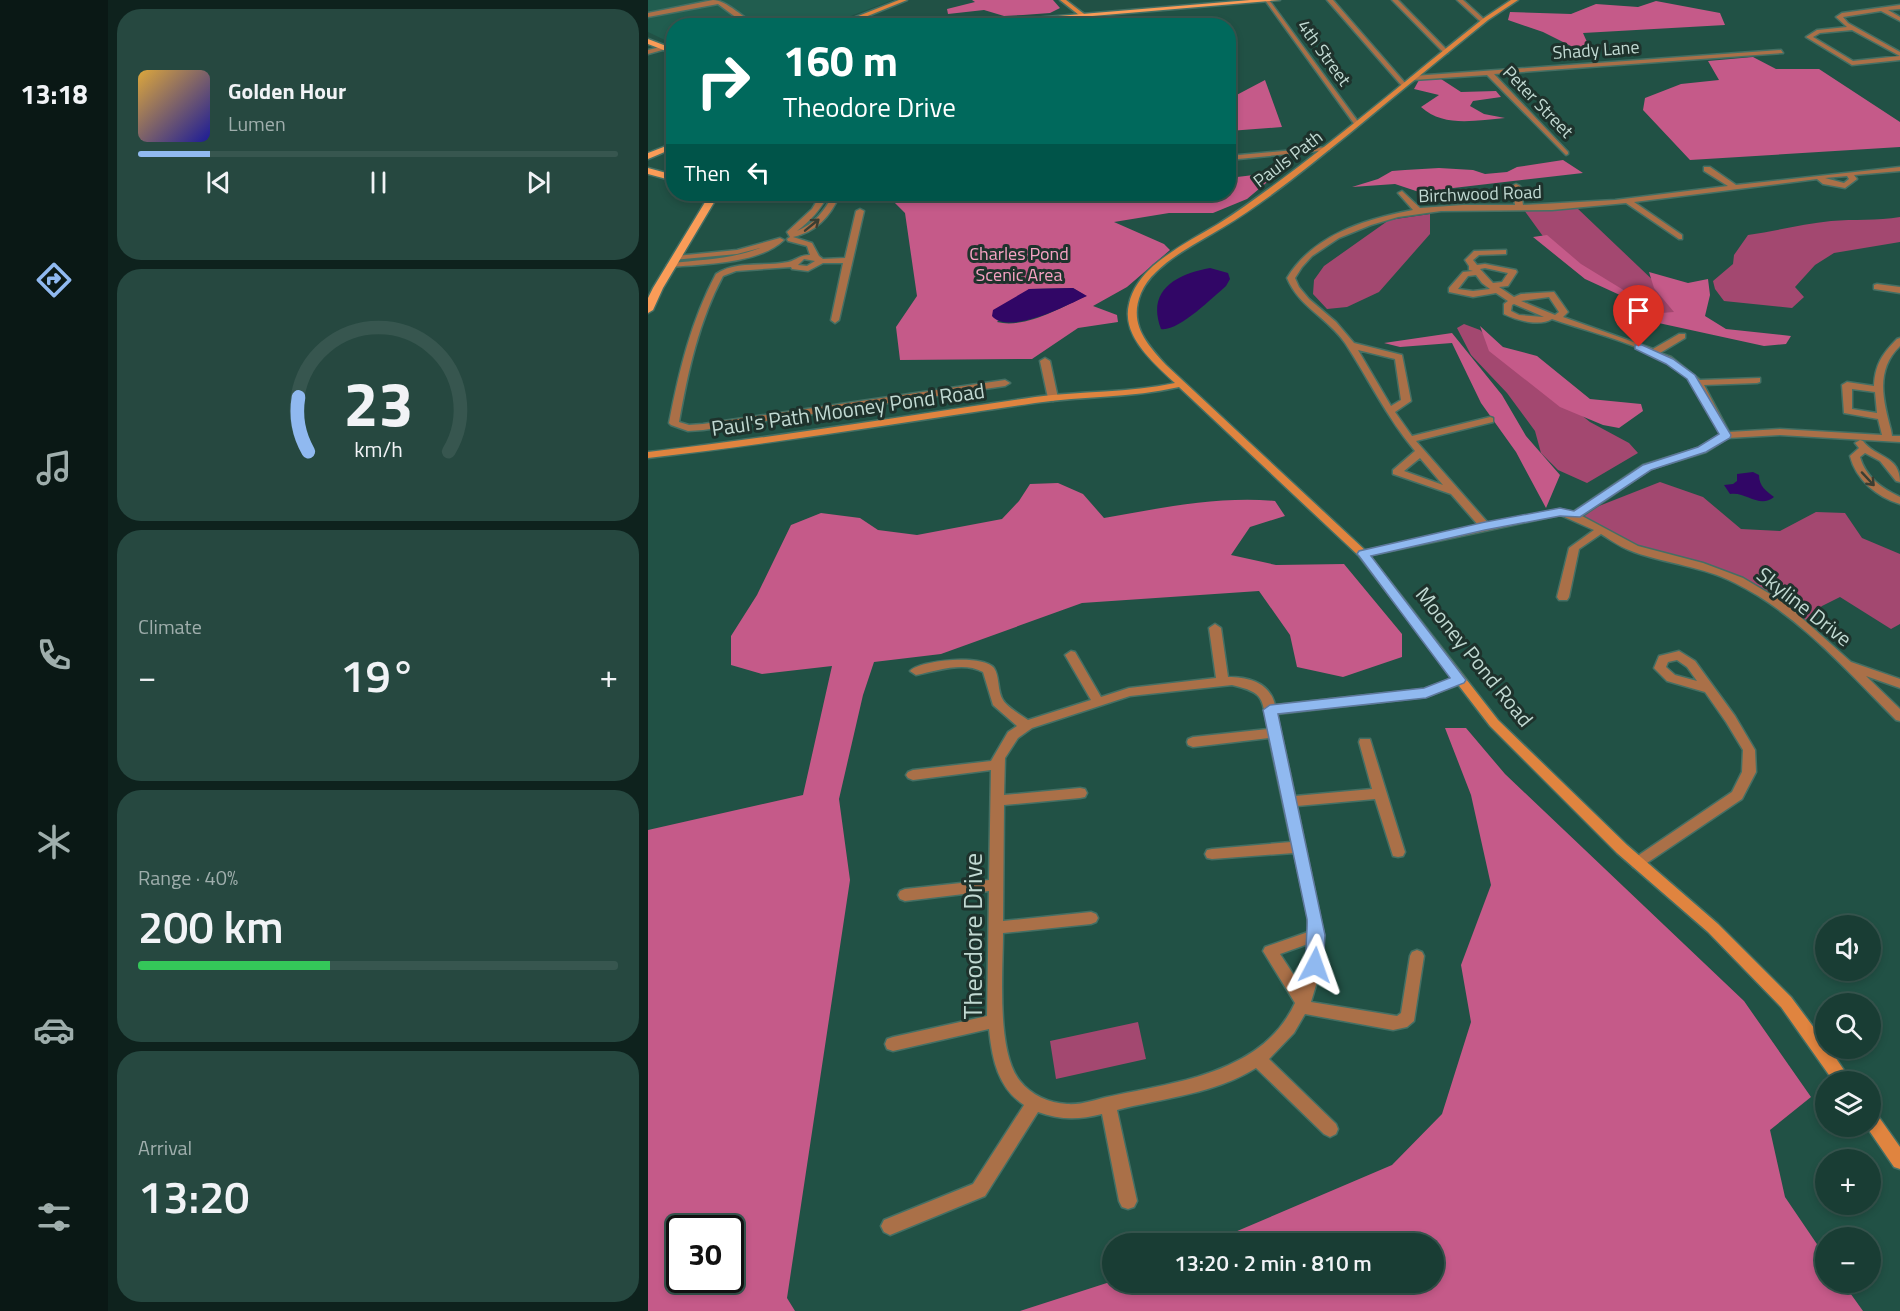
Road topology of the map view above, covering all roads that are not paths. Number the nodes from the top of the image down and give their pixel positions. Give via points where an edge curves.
1 (904, 0) edge
2 (1063, 0) edge
3 (1277, 0) edge
4 (1330, 0) edge
5 (1395, 0) edge
6 (1460, 0) edge
7 (1515, 0) edge
8 (715, 1) edge
9 (1267, 1) edge
10 (1900, 8) edge
11 (1883, 10) junction
12 (648, 13) edge
13 (1081, 14) junction
14 (740, 18) edge
15 (859, 18) edge
16 (1035, 18) edge
17 (1080, 18) edge
18 (1086, 18) edge
19 (1900, 19) edge
20 (1483, 21) junction
21 (1852, 28) junction
22 (648, 41) edge
23 (664, 48) joint
24 (648, 52) edge
25 (1446, 52) junction
26 (1781, 52) dead end
27 (1900, 54) edge
28 (1900, 58) edge
29 (1488, 72) junction
30 (1413, 78) junction
31 (1404, 85) junction
32 (1357, 124) junction
33 (666, 148) edge
34 (1328, 149) junction
35 (1566, 153) dead end
36 (648, 156) edge
37 (1236, 157) edge
38 (1707, 169) dead end
39 (1900, 169) edge
40 (648, 171) edge
41 (1849, 174) junction
42 (666, 176) edge
43 (1819, 177) junction
44 (1516, 186) dead end
45 (1733, 186) junction
46 (1402, 193) dead end
47 (710, 201) edge
48 (821, 201) edge
49 (833, 201) edge
50 (1626, 201) junction
51 (1519, 207) junction
52 (1418, 211) junction
53 (860, 212) dead end
54 (1679, 237) dead end
55 (789, 238) junction
56 (1503, 252) dead end
57 (802, 257) junction
58 (818, 259) junction
59 (848, 260) junction
60 (674, 262) junction
61 (793, 264) junction
62 (1474, 270) junction
63 (1877, 287) dead end
64 (1493, 288) junction
65 (1900, 290) edge
66 (1514, 300) junction
67 (648, 310) edge
68 (1555, 317) junction
69 (835, 320) dead end
70 (1682, 336) dead end
71 (1900, 341) edge
72 (1350, 345) junction
73 (1653, 353) junction
74 (1045, 361) dead end
75 (1757, 380) dead end
76 (1696, 383) junction
77 (1005, 384) dead end
78 (1182, 384) junction
79 (1880, 390) junction
80 (1053, 398) junction
81 (1390, 411) junction
82 (1881, 417) junction
83 (1490, 420) dead end
84 (1726, 435) junction
85 (1856, 436) junction
86 (1888, 438) junction
87 (1410, 439) junction
88 (1900, 439) edge
89 (1864, 449) junction
90 (1421, 451) junction
91 (648, 455) edge
92 (1900, 479) edge
93 (1457, 493) junction
94 (1900, 501) edge
95 (1576, 515) junction
96 (1485, 526) junction
97 (1599, 531) junction
98 (1363, 554) junction
99 (1563, 597) dead end
100 (1215, 628) dead end
101 (1071, 656) dead end
102 (1845, 664) junction
103 (916, 671) dead end
104 (1459, 680) junction
105 (1223, 682) junction
106 (1900, 684) edge
107 (1709, 689) dead end
108 (1098, 702) junction
109 (1270, 710) junction
110 (1900, 717) edge
111 (1026, 726) junction
112 (1275, 734) junction
113 (1194, 742) dead end
114 (1365, 742) dead end
115 (997, 765) junction
116 (913, 776) dead end
117 (1080, 793) dead end
118 (1381, 793) junction
119 (996, 801) junction
120 (1290, 802) junction
121 (1300, 847) junction
122 (1398, 852) dead end
123 (1212, 854) dead end
124 (1638, 863) junction
125 (996, 885) junction
126 (905, 895) dead end
127 (1091, 918) dead end
128 (996, 928) junction
129 (1317, 935) junction
130 (1417, 956) dead end
131 (1302, 1004) junction
132 (996, 1020) junction
133 (892, 1044) dead end
134 (1257, 1058) junction
135 (1836, 1071) edge
136 (1035, 1102) junction
137 (1108, 1104) junction
138 (1330, 1129) dead end
139 (1881, 1134) edge
140 (1900, 1161) edge
141 (1128, 1201) dead end
142 (891, 1226) dead end

1 - 15 street
2 - 13 street
3 - 9 main road
4 - 31 street
5 - 25 street
6 - 20 street
7 - 20 street, Pauls Path
8 - 12 street
8 - 14 street
9 - 13 main road
9 - 32 street, 4th Street
10 - 11 street
11 - 19 street
11 - 21 street via 1839,17
13 - 16 main road
13 - 17 street
13 - 18 street
20 - 25 street, Pauls Path
21 - 27 street
21 - 28 street via 1819,31 1809,37 1852,63
22 - 23 main road
23 - 24 street
25 - 30 street, Pauls Path
26 - 29 street, Shady Lane
29 - 30 street, Shady Lane
29 - 35 street, Peter Street
30 - 31 street, Pauls Path
31 - 32 street, Pauls Path
32 - 34 street, Pauls Path
33 - 36 main road
34 - 37 street
34 - 78 street, Pauls Path via 1164,263 1137,292 1130,320 1137,336
38 - 45 street
39 - 41 street, Birchwood Road
40 - 42 main road
41 - 43 street, Birchwood Road
41 - 43 street via 1853,179 1845,186
43 - 45 street, Birchwood Road
44 - 51 street
45 - 50 street, Birchwood Road
46 - 52 street
47 - 60 main road
48 - 55 street
55 -> 49 street via 818,221
50 - 51 street, Birchwood Road
50 - 54 street
51 - 52 street, Birchwood Road
52 - 72 street, Birchwood Road via 1383,219 1341,236 1303,258 1296,268 1291,278 1295,290 1326,316
53 - 59 street
55 - 57 street via 801,248
55 - 58 street via 809,242
55 - 60 street via 736,257
56 - 62 street via 1477,253 1469,260
57 - 58 street
57 - 61 street
58 - 59 street
58 - 61 street via 808,269
59 - 69 street
60 - 67 main road
61 - 77 street via 720,274 696,329 674,423 688,428 703,427
62 - 64 street
62 - 64 street via 1485,266 1513,272 1505,284
62 - 64 street via 1452,290 1473,294
63 - 65 street
64 - 66 street
66 - 68 street
66 - 68 street via 1508,304 1507,312 1517,317
66 - 68 street via 1551,294 1564,312
68 - 73 street
70 - 73 street
71 - 79 street via 1882,360
72 - 81 street, Birchwood Road
72 - 81 street via 1399,357 1406,401
73 - 76 street
74 - 80 street
75 - 76 street
76 - 84 street
78 - 80 street via 1140,392
78 - 98 street, Mooney Pond Road
79 - 82 street
79 - 82 street via 1847,385 1847,411
80 - 91 street, Paul's Path Mooney Pond Road
81 - 87 street, Birchwood Road
82 - 86 street
83 - 87 street
84 - 85 street via 1780,432
84 - 95 street via 1702,450 1647,467
85 - 86 street
85 - 89 street
86 - 88 street
87 - 90 street, Birchwood Road
89 - 92 street via 1884,459
89 -> 94 street via 1855,456 1859,470 1874,486
90 - 93 street, Birchwood Road
90 - 93 street via 1397,472
93 - 96 street, Birchwood Road
95 - 96 street via 1560,512
95 - 97 street, Skyline Drive
96 - 98 street
97 - 99 street via 1574,548
97 - 102 street, Skyline Drive via 1636,549 1740,581 1772,600
98 - 104 street, Mooney Pond Road
100 - 105 street
101 - 108 street
102 - 106 street
102 - 110 street, Skyline Drive
103 - 111 street via 971,663 986,668 997,702
104 - 109 street via 1426,693
104 - 124 street, Mooney Pond Road via 1494,723
105 - 108 street, Theodore Drive via 1139,690
105 - 109 street, Theodore Drive via 1258,687 1268,697
107 - 124 street via 1749,750 1749,772 1737,795
108 - 111 street, Theodore Drive
109 - 112 street, Theodore Drive
111 - 115 street, Theodore Drive via 1013,735
112 - 113 street
112 - 120 street, Theodore Drive
114 - 118 street
115 - 116 street
115 - 119 street, Theodore Drive
117 - 119 street
118 - 120 street
118 - 122 street
119 - 125 street, Theodore Drive
120 - 121 street, Theodore Drive
121 - 123 street
121 - 129 street, Theodore Drive
124 - 135 street, Mooney Pond Road via 1713,928 1785,1002
125 - 126 street
125 - 128 street, Theodore Drive
127 - 128 street
128 - 132 street, Theodore Drive
129 - 131 street, Theodore Drive via 1315,965
129 - 131 street via 1270,951
130 - 131 street via 1408,1016 1401,1022
131 - 134 street, Theodore Drive via 1295,1022
132 - 133 street
132 - 136 street, Theodore Drive via 999,1049 1012,1085
134 - 137 street, Theodore Drive via 1211,1081
134 - 138 street
136 - 137 street, Theodore Drive via 1074,1112
136 - 142 street via 979,1190
137 - 141 street
139 - 140 street

